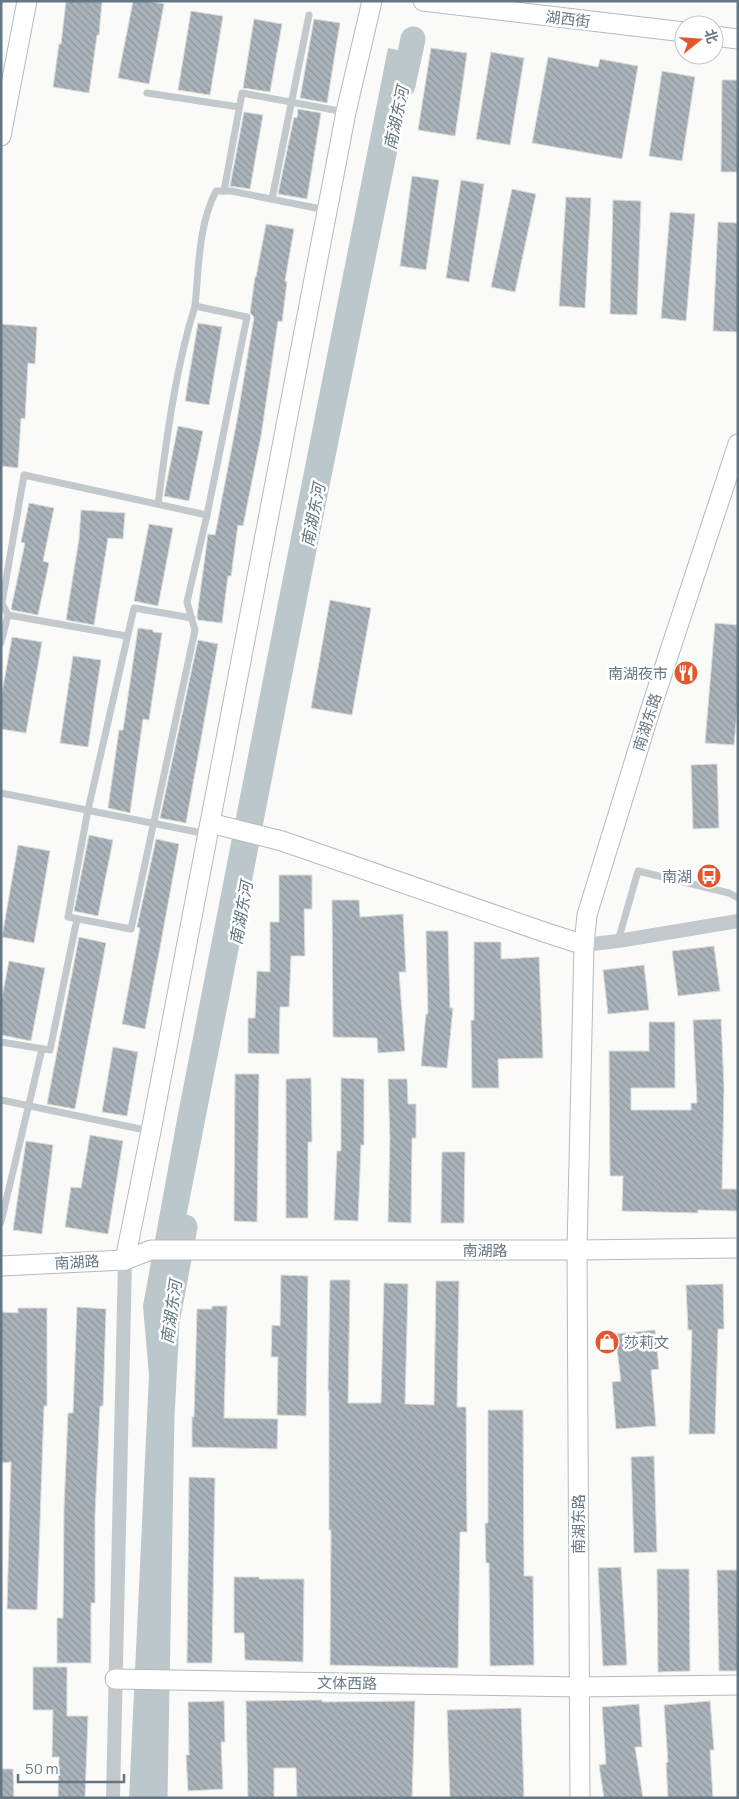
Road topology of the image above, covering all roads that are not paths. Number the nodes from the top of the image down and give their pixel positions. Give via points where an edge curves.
1 (27, 1) edge
2 (372, 1) edge
3 (423, 1) edge
4 (309, 15) dead end
5 (674, 31) edge
6 (724, 37) edge
7 (738, 39) edge
8 (147, 93) dead end
9 (291, 102) junction
10 (239, 107) junction
11 (346, 112) junction
12 (1, 136) edge
13 (224, 191) junction
14 (272, 199) junction
15 (327, 210) junction
16 (195, 306) junction
17 (738, 444) edge
18 (733, 477) edge
19 (158, 504) junction
20 (207, 514) junction
21 (8, 615) junction
22 (192, 618) junction
23 (126, 636) junction
24 (1, 643) edge
25 (1, 793) edge
26 (88, 810) junction
27 (154, 824) junction
28 (209, 829) junction
29 (738, 898) edge
30 (77, 919) junction
31 (738, 921) edge
32 (618, 942) junction
33 (584, 945) junction
34 (1, 1042) edge
35 (42, 1049) junction
36 (1, 1100) edge
37 (29, 1106) junction
38 (151, 1131) junction
39 (1, 1222) edge
40 (738, 1248) edge
41 (577, 1250) junction
42 (125, 1260) junction
43 (1, 1266) edge
44 (115, 1679) junction
45 (738, 1685) edge
46 (578, 1687) junction
47 (113, 1798) edge
48 (580, 1798) edge

1 - 12 street
2 - 11 street
3 - 5 street, 湖西街
4 - 9 lane
6 - 7 street
8 - 10 lane
9 - 10 lane via 242,93
9 - 11 lane
9 - 14 lane
10 - 13 lane
11 - 15 street
13 - 14 lane
13 - 16 lane via 216,191 210,202 203,230
14 - 15 lane
15 - 28 street
16 - 19 lane via 174,389
16 - 20 lane via 247,317
17 - 18 street, 南湖东路
18 - 33 street, 南湖东路 via 650,711 587,915
19 - 20 lane
19 - 21 lane via 24,475 2,603
20 - 22 lane via 187,602
21 - 23 lane
21 - 24 lane
22 - 23 lane via 134,608
22 - 27 lane via 195,630
23 - 26 lane
25 - 26 lane
26 - 27 lane
26 - 30 lane via 68,917
27 - 28 lane
27 - 30 lane via 132,929
28 - 33 street via 282,841
28 - 38 street
29 - 32 lane via 638,871
30 - 35 lane via 50,1050
31 - 32 street
32 - 33 street
33 - 41 street, 南湖东路
34 - 35 lane
35 - 37 lane
36 - 37 lane
37 - 38 lane
37 - 39 lane
38 - 42 street
40 - 41 street, 南湖路
41 - 42 street, 南湖路 via 151,1250
41 - 46 street, 南湖东路
42 - 43 street, 南湖路
42 - 44 street
44 - 46 street, 文体西路
44 - 47 street
45 - 46 street, 文体西路
46 - 48 street, 南湖东路

